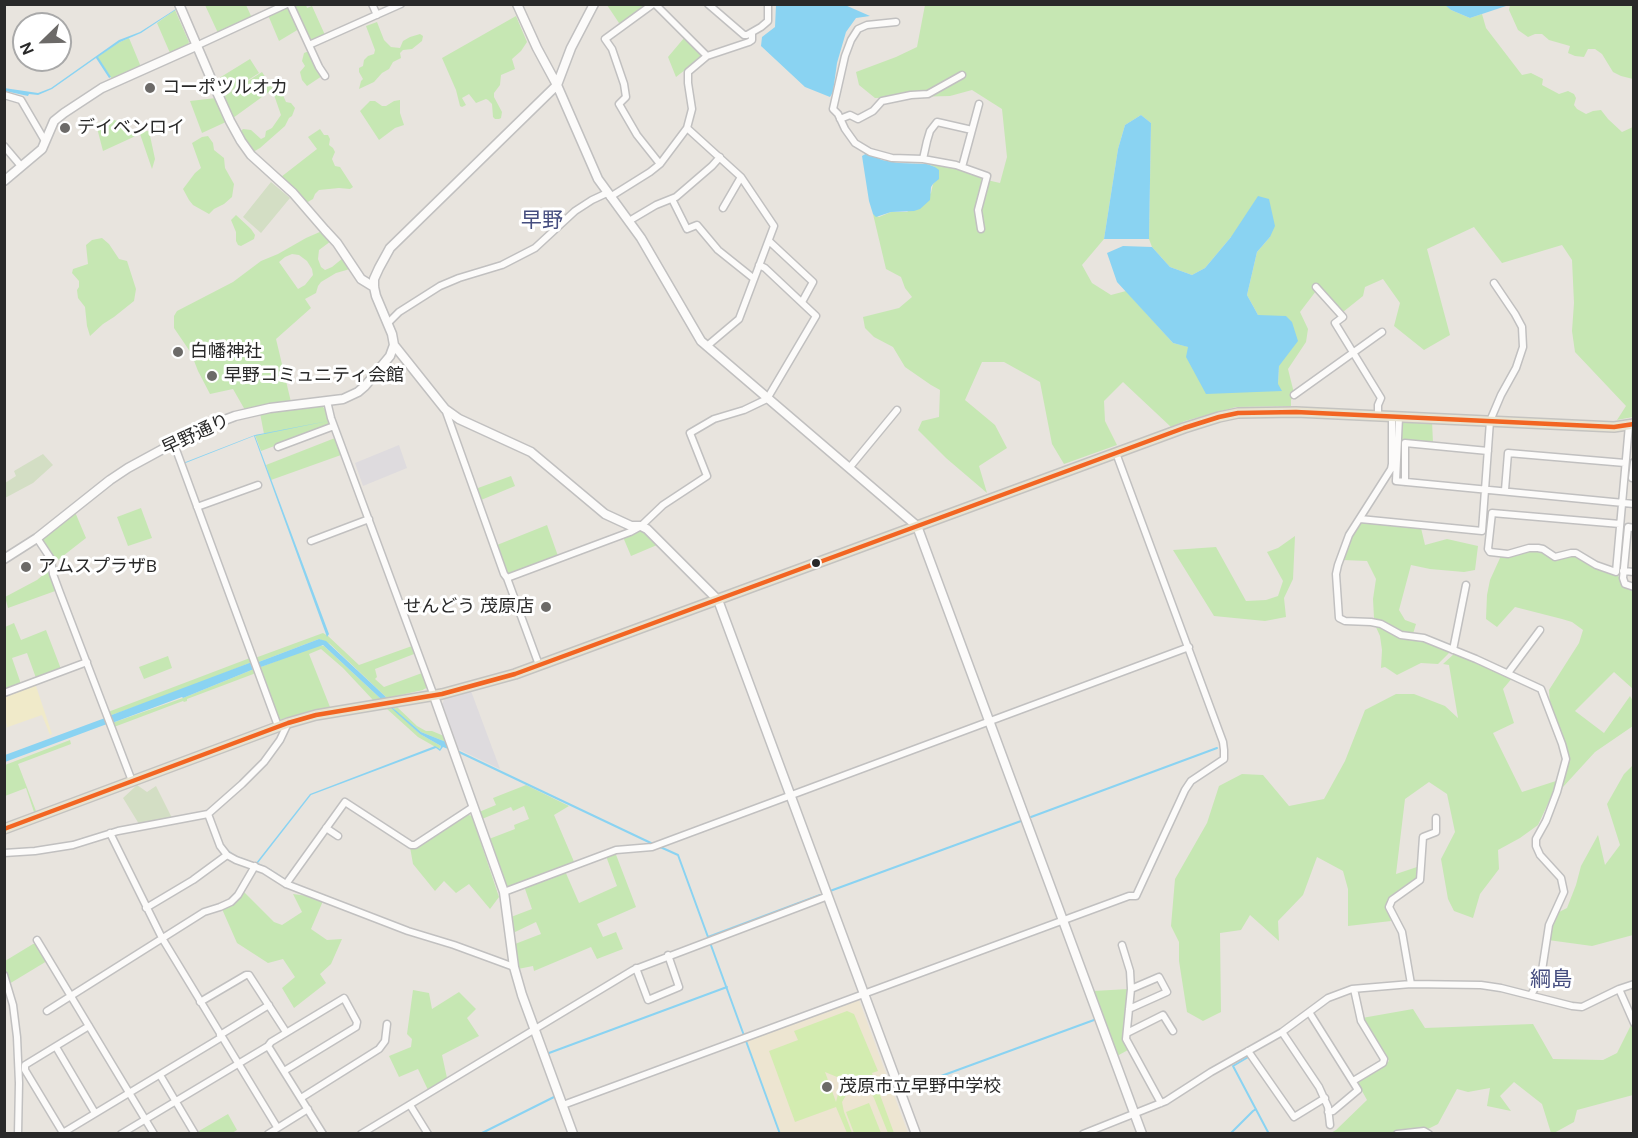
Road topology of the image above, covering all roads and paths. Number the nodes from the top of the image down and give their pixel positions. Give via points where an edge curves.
1 (179, 4) edge
2 (289, 4) edge
3 (372, 4) edge
4 (401, 4) edge
5 (517, 4) edge
6 (594, 4) edge
7 (654, 4) edge
8 (708, 4) edge
9 (766, 6) edge
10 (390, 7) edge
11 (376, 15) junction
12 (896, 22) dead end
13 (752, 34) junction
14 (309, 45) junction
15 (196, 46) junction
16 (707, 56) junction
17 (962, 75) dead end
18 (325, 76) dead end
19 (557, 85) junction
20 (4, 95) edge
21 (979, 104) dead end
22 (840, 119) junction
23 (687, 128) junction
24 (972, 130) junction
25 (45, 141) junction
26 (4, 146) edge
27 (720, 157) junction
28 (923, 159) junction
29 (660, 164) junction
30 (21, 166) junction
31 (962, 167) junction
32 (741, 177) junction
33 (4, 181) edge
34 (608, 195) junction
35 (672, 199) junction
36 (723, 208) dead end
37 (629, 221) junction
38 (981, 229) dead end
39 (769, 242) junction
40 (759, 265) junction
41 (753, 278) junction
42 (1494, 283) dead end
43 (374, 287) junction
44 (1316, 287) dead end
45 (802, 302) junction
46 (388, 323) junction
47 (1382, 332) dead end
48 (394, 345) junction
49 (706, 346) junction
50 (1352, 353) junction
51 (1293, 395) dead end
52 (767, 399) junction
53 (327, 401) junction
54 (445, 409) junction
55 (897, 410) dead end
56 (1378, 415) junction
57 (1396, 417) junction
58 (1490, 421) junction
59 (1631, 425) edge
60 (334, 426) junction
61 (174, 444) junction
62 (278, 447) dead end
63 (1488, 451) junction
64 (1116, 453) junction
65 (1634, 462) edge
66 (1625, 464) junction
67 (850, 467) junction
68 (1634, 478) edge
69 (1405, 482) junction
70 (258, 485) dead end
71 (1484, 488) junction
72 (1505, 490) junction
73 (1622, 502) junction
74 (1634, 504) edge
75 (197, 507) junction
76 (369, 519) junction
77 (1360, 519) junction
78 (1620, 524) junction
79 (640, 526) junction
80 (918, 526) junction
81 (1634, 528) edge
82 (38, 538) junction
83 (311, 541) dead end
84 (6, 556) edge
85 (1623, 571) junction
86 (1634, 572) edge
87 (507, 578) junction
88 (1466, 585) dead end
89 (1634, 587) edge
90 (718, 600) junction
91 (1540, 630) dead end
92 (1189, 647) junction
93 (1453, 650) junction
94 (87, 662) junction
95 (539, 665) junction
96 (1508, 673) junction
97 (4, 693) edge
98 (434, 696) junction
99 (990, 722) junction
100 (283, 724) junction
101 (132, 781) junction
102 (791, 796) junction
103 (473, 807) junction
104 (208, 814) junction
105 (1436, 818) dead end
106 (326, 828) junction
107 (4, 830) edge
108 (110, 833) junction
109 (338, 836) dead end
110 (4, 853) edge
111 (227, 855) junction
112 (255, 866) junction
113 (286, 884) junction
114 (504, 892) junction
115 (828, 896) junction
116 (146, 908) junction
117 (1064, 921) junction
118 (162, 938) junction
119 (37, 940) dead end
120 (1122, 945) dead end
121 (668, 955) junction
122 (514, 967) junction
123 (636, 968) junction
124 (4, 975) edge
125 (1411, 984) junction
126 (1634, 984) edge
127 (1131, 989) junction
128 (1354, 989) junction
129 (1619, 989) junction
130 (864, 995) junction
131 (1531, 995) junction
132 (70, 996) junction
133 (200, 1002) junction
134 (269, 1005) junction
135 (1129, 1009) junction
136 (47, 1011) dead end
137 (1309, 1012) junction
138 (1634, 1023) edge
139 (387, 1024) dead end
140 (88, 1026) junction
141 (535, 1028) junction
142 (1173, 1031) dead end
143 (286, 1032) junction
144 (1282, 1032) junction
145 (1127, 1033) junction
146 (221, 1036) junction
147 (268, 1046) junction
148 (56, 1047) junction
149 (1248, 1051) junction
150 (238, 1064) junction
151 (284, 1071) junction
152 (160, 1075) junction
153 (1353, 1081) junction
154 (129, 1093) junction
155 (301, 1098) junction
156 (1325, 1098) junction
157 (175, 1101) junction
158 (1161, 1103) junction
159 (410, 1105) junction
160 (563, 1106) junction
161 (308, 1109) junction
162 (1328, 1112) junction
163 (95, 1113) junction
164 (1135, 1114) junction
165 (145, 1119) junction
166 (1330, 1125) dead end
167 (278, 1127) junction
168 (62, 1133) edge
169 (18, 1134) edge
170 (121, 1134) edge
171 (154, 1134) edge
172 (195, 1134) edge
173 (268, 1134) edge
174 (323, 1134) edge
175 (361, 1134) edge
176 (428, 1134) edge
177 (573, 1134) edge
178 (916, 1134) edge
179 (1083, 1134) edge
180 (1142, 1134) edge
181 (1397, 1134) edge
182 (1429, 1134) edge

1 - 15 street
2 - 14 street
2 - 15 street
3 - 11 street
4 - 10 street
5 - 19 street
6 - 19 street
7 - 16 street
7 - 29 street via 605,39 624,84 626,97 619,104
8 - 13 street via 744,35
9 - 13 street via 768,21
10 - 11 street
11 - 14 street
12 - 22 street via 861,27 851,40 833,109
13 - 16 street via 749,42
14 - 18 street
15 - 25 street via 102,88 54,121
15 - 43 street via 230,121 251,154 293,193 337,243 361,279
16 - 23 street via 688,72 692,109
17 - 22 street via 927,94 882,101 858,120 850,115
19 - 34 street
19 - 43 street via 390,248 374,279
20 - 25 street via 21,100
21 - 24 street
22 - 28 street via 855,143 870,152 892,158
23 - 27 street
23 - 29 street
24 - 28 street via 937,122 930,131
24 - 31 street
25 - 30 street via 42,149
26 - 30 street
27 - 32 street
27 - 35 street
28 - 31 street
29 - 34 street
30 - 33 street
31 - 38 street via 987,176 978,210
32 - 36 street
32 - 39 street via 774,226
34 - 37 street
34 - 46 street via 575,211 535,248 502,265 440,286
35 - 37 street
35 - 41 street via 687,229 697,225 724,256
37 - 49 street
39 - 40 street
39 - 45 street via 813,282
40 - 41 street
40 - 45 street
41 - 49 street via 739,319
42 - 58 street via 1519,320 1524,338 1522,355
43 - 46 street
44 - 50 street via 1343,317 1335,323
45 - 52 street via 816,316
46 - 48 street
47 - 50 street
48 - 53 street, 早野通り via 390,356 358,392
48 - 54 street
49 - 52 street
50 - 51 street
50 - 56 street via 1380,398
52 - 67 street
52 - 79 street via 714,419 690,433 707,476 663,505
53 - 60 street
53 - 61 street, 早野通り via 234,416
54 - 79 street via 531,452 605,514
54 - 87 street
55 - 67 street
56 - 57 main road
56 - 64 main road via 1238,413
57 - 58 main road
57 - 69 street via 1396,481
57 - 77 street via 1392,464
58 - 59 main road
58 - 63 street
59 - 66 street
60 - 62 street
60 - 76 street
61 - 75 street
61 - 82 street, 早野通り via 110,480
63 - 69 street via 1405,443
63 - 71 street
64 - 80 main road
64 - 92 street
65 - 68 street
66 - 72 street via 1508,453
66 - 73 street
67 - 80 street
69 - 71 street
70 - 75 street
71 - 72 street
71 - 77 street via 1482,531
72 - 73 street
73 - 74 street
73 - 78 street
75 - 100 street via 257,670
76 - 83 street
76 - 98 street
77 - 93 street via 1349,536 1336,574 1339,618 1381,624 1401,635 1424,638
78 - 78 street via 1616,572 1576,553 1555,557 1538,548 1508,554 1488,549 1492,513
79 - 87 street
79 - 90 street
80 - 90 main road
80 - 99 street
81 - 85 street via 1628,527
82 - 84 street, 早野通り
82 - 94 street via 51,559 53,574
85 - 86 street
85 - 89 street via 1625,584
87 - 95 street
88 - 93 street
90 - 95 main road
90 - 102 street
91 - 96 street
92 - 99 street
92 - 117 street via 1223,742 1224,759 1191,781 1185,790 1136,896
93 - 96 street
94 - 97 street
94 - 101 street
95 - 98 main road
96 - 131 street via 1541,689 1566,759 1557,792 1535,842 1540,855 1561,878 1564,892 1549,925 1541,977
98 - 100 main road
98 - 103 street
99 - 102 street
99 - 117 street
100 - 101 main road
100 - 104 street via 280,740 264,762
101 - 107 main road
102 - 114 street via 652,847 613,851
102 - 115 street
103 - 106 street via 415,845 345,802
103 - 114 street
104 - 108 street
104 - 111 street
105 - 125 street via 1436,832 1422,837 1420,880 1390,904 1402,932
106 - 109 street
106 - 113 street
108 - 110 street via 73,844
108 - 116 street
111 - 112 street
111 - 116 street
112 - 113 street
112 - 118 street via 231,902 204,912
113 - 122 street
114 - 122 street
115 - 121 street
115 - 130 street
116 - 118 street
117 - 130 street
117 - 164 street
118 - 132 street
118 - 133 street
119 - 132 street
120 - 127 street
121 - 123 street
121 - 123 street via 679,987 658,996 648,1000
122 - 141 street
123 - 141 street
124 - 169 street via 17,1037
125 - 128 street
125 - 131 street via 1481,985
126 - 129 street
127 - 135 street
127 - 135 street via 1159,977 1167,992
128 - 137 street
128 - 153 street via 1361,1021 1384,1059
129 - 131 street via 1582,1007
129 - 138 street
130 - 160 street
130 - 178 street
132 - 136 street
132 - 140 street
133 - 134 street via 249,975
133 - 146 street
134 - 143 street
134 - 146 street
135 - 145 street
137 - 144 street
137 - 153 street
139 - 155 street via 385,1041 379,1049
140 - 148 street
140 - 154 street
141 - 159 street
141 - 160 street
142 - 145 street via 1163,1015
143 - 147 street
143 - 151 street via 344,998 357,1022
144 - 149 street
144 - 156 street
145 - 158 street via 1129,1046
146 - 150 street
146 - 152 street
147 - 150 street
147 - 151 street
148 - 163 street
148 - 168 street via 25,1065 25,1070
149 - 156 street via 1294,1117
149 - 158 street
150 - 157 street
150 - 167 street
151 - 155 street
152 - 154 street
152 - 157 street
153 - 162 street via 1358,1090
154 - 163 street
154 - 165 street
155 - 161 street
156 - 162 street
157 - 165 street
157 - 172 street
158 - 164 street
159 - 175 street
159 - 176 street
160 - 177 street
161 - 167 street
161 - 174 street
162 - 166 street
163 - 168 street
164 - 179 street
164 - 180 street
165 - 170 street
165 - 171 street
167 - 173 street
181 - 182 street

